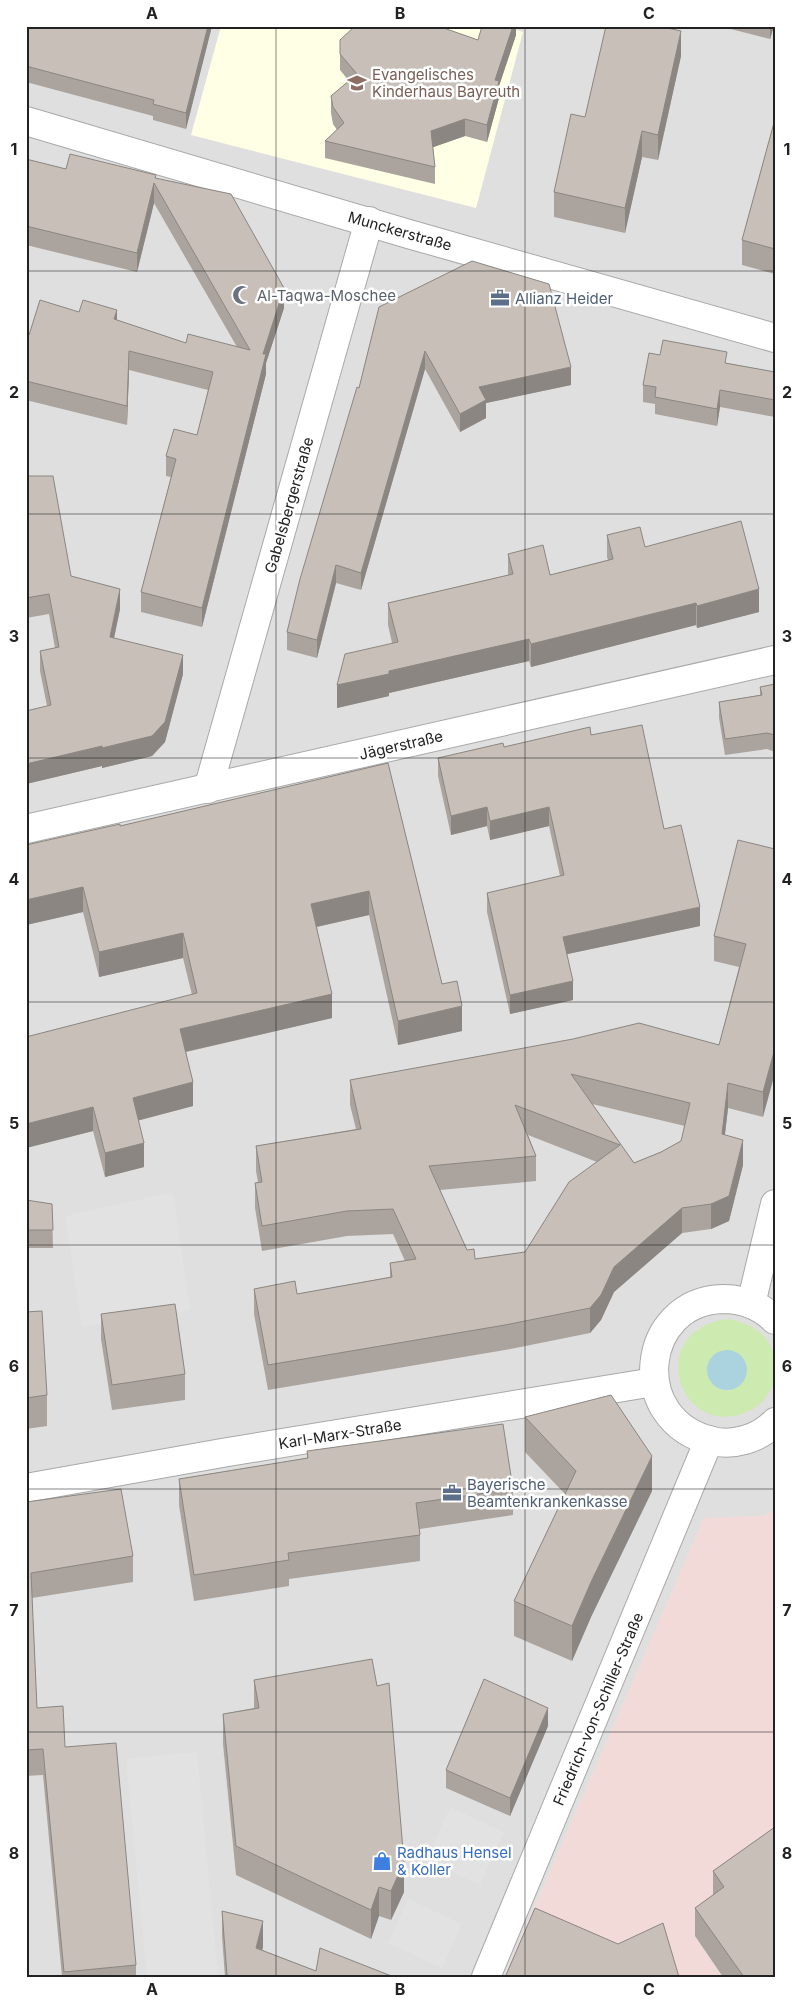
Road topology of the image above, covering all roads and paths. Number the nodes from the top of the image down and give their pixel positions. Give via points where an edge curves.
1 (26, 121) edge
2 (369, 221) junction
3 (775, 338) edge
4 (775, 660) edge
5 (208, 789) junction
6 (26, 829) edge
7 (775, 1204) edge
8 (751, 1304) junction
9 (775, 1320) edge
10 (654, 1382) junction
11 (775, 1422) edge
12 (710, 1440) junction
13 (26, 1488) edge
14 (486, 1977) edge

1 - 2 street, Munckerstraße
2 - 3 street, Munckerstraße
2 - 5 street, Gabelsbergerstraße
4 - 5 street, Jägerstraße
5 - 6 street, Jägerstraße
7 - 8 street
8 - 9 street
8 - 10 street via 732,1299 714,1300 696,1305 680,1315 658,1345
10 - 12 street via 670,1416 683,1429
10 - 13 street, Karl-Marx-Straße
11 - 12 street via 755,1437 737,1442
12 - 14 street, Friedrich-von-Schiller-Straße

